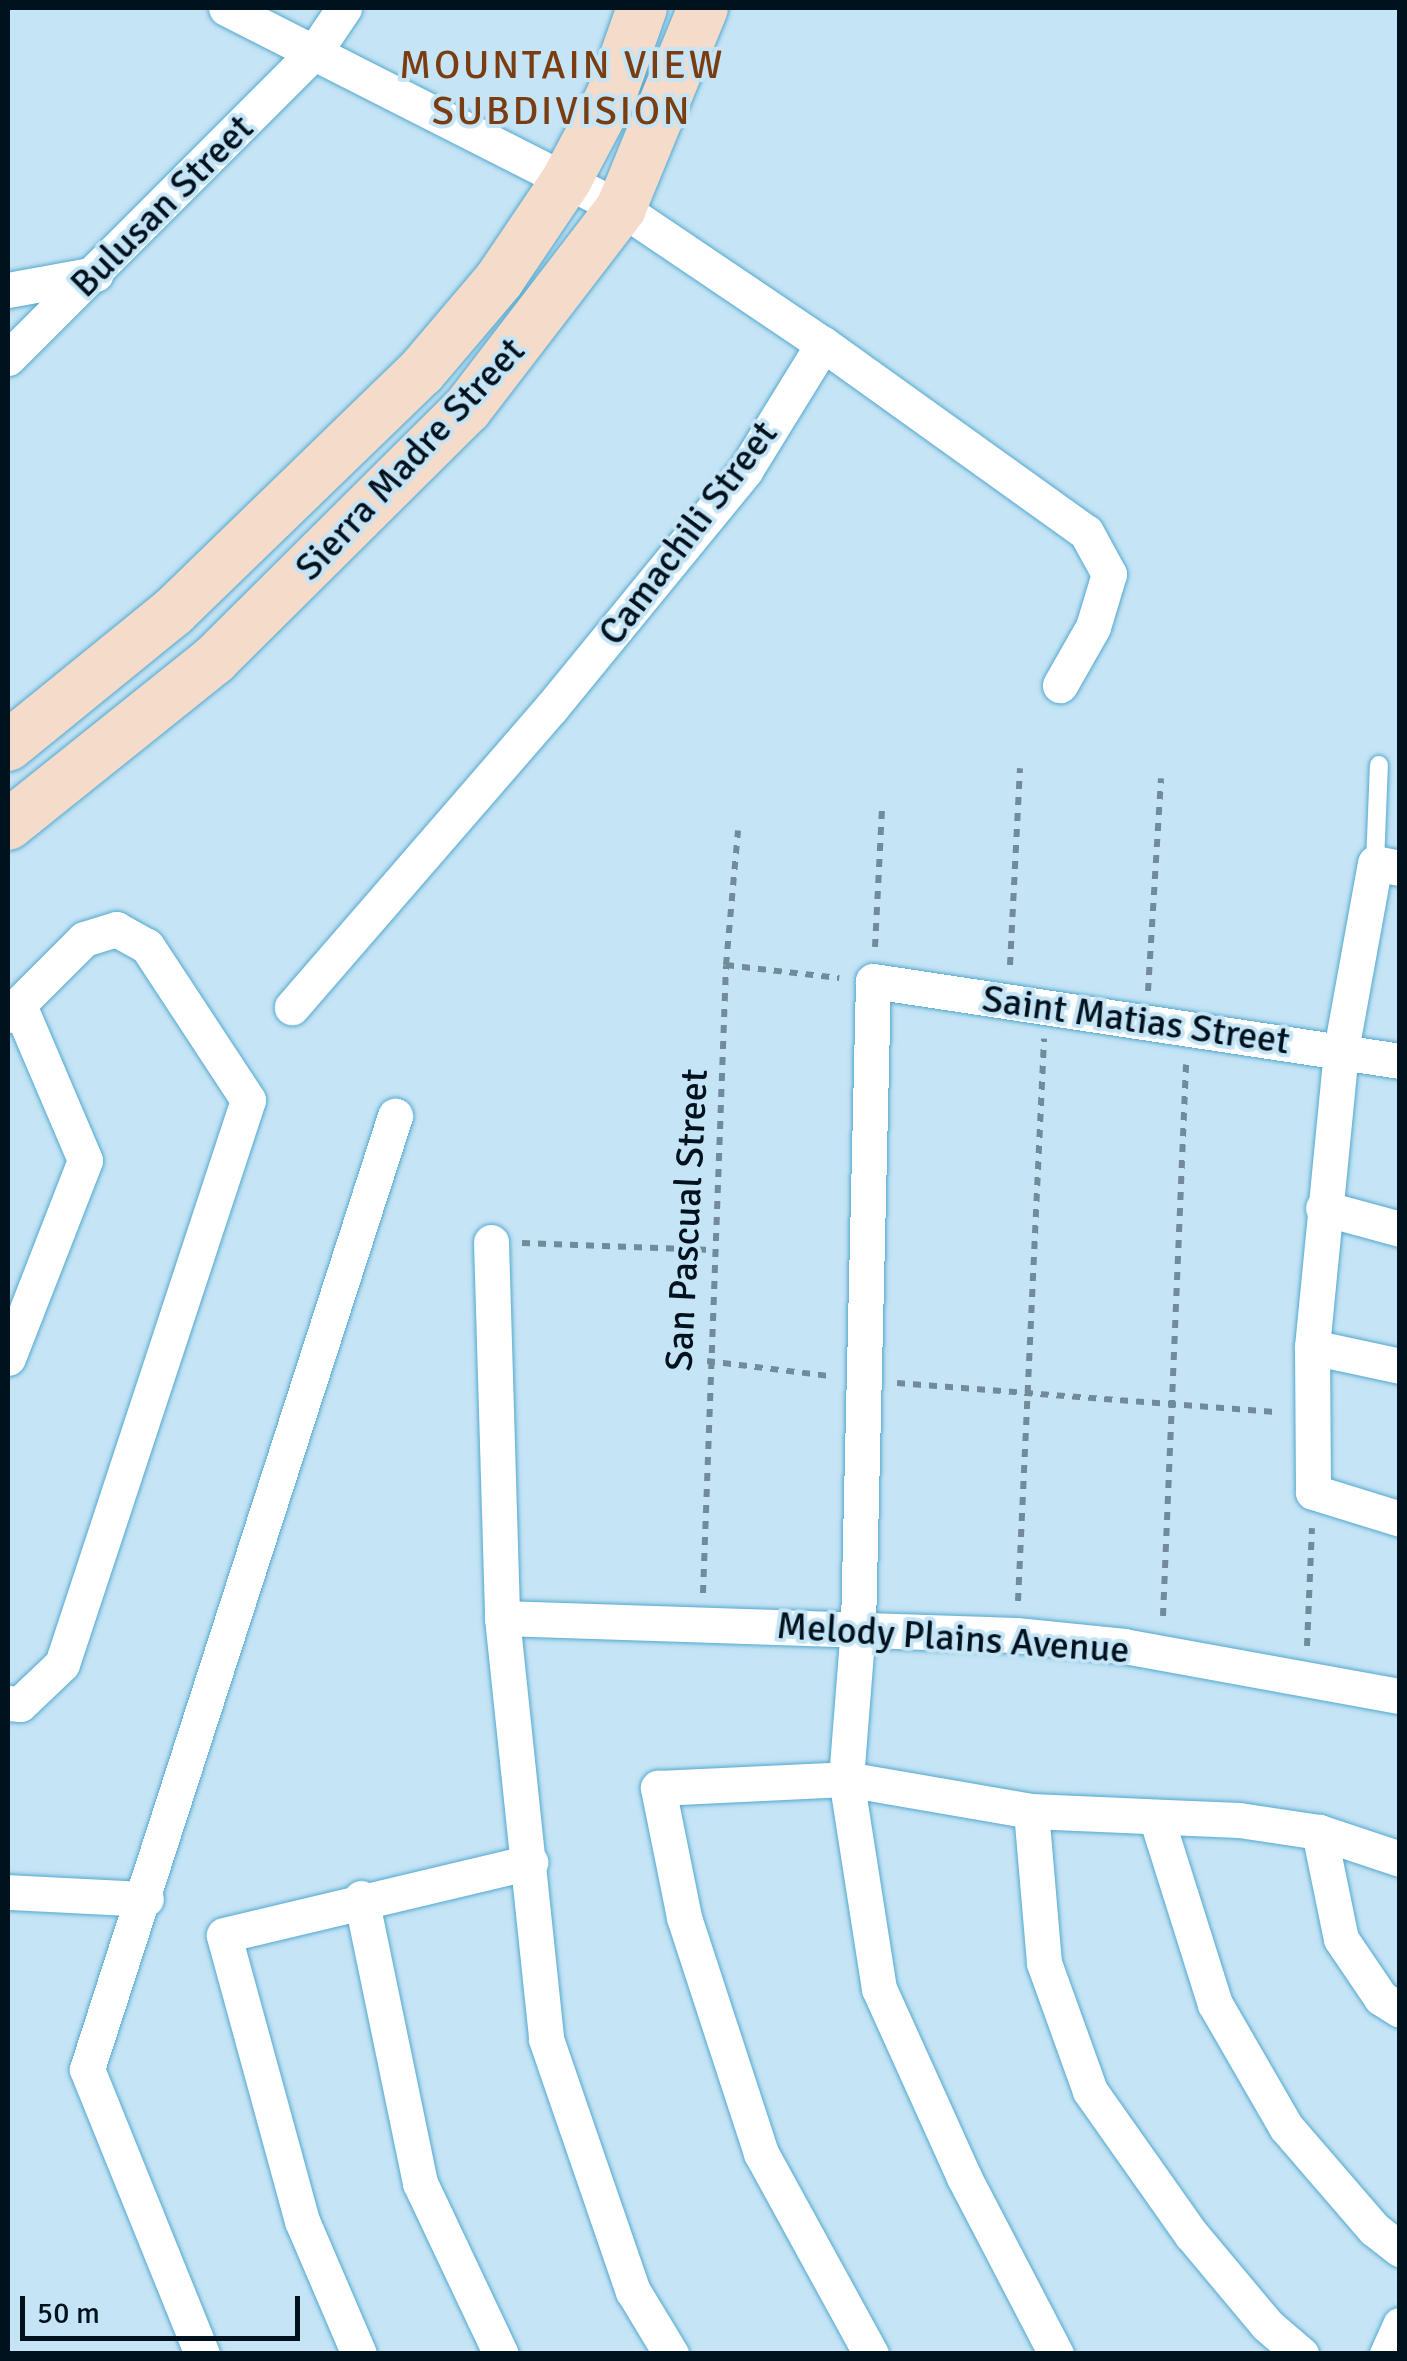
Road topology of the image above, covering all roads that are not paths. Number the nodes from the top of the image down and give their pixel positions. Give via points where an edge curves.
1 (226, 8) edge
2 (344, 8) edge
3 (642, 8) edge
4 (703, 8) edge
5 (315, 52) junction
6 (567, 178) junction
7 (621, 208) junction
8 (96, 274) junction
9 (8, 290) edge
10 (823, 344) junction
11 (8, 358) edge
12 (1060, 685) dead end
13 (8, 746) edge
14 (8, 754) edge
15 (1379, 765) dead end
16 (25, 811) edge
17 (1387, 866) edge
18 (292, 1007) dead end
19 (13, 1010) edge
20 (1341, 1050) junction
21 (1400, 1061) edge
22 (396, 1116) dead end
23 (1323, 1208) junction
24 (1400, 1229) edge
25 (491, 1242) road end
26 (1312, 1347) junction
27 (8, 1358) edge
28 (1400, 1366) edge
29 (1400, 1519) edge
30 (502, 1618) junction
31 (858, 1627) junction
32 (1400, 1696) edge
33 (8, 1704) edge
34 (846, 1779) junction
35 (1031, 1812) junction
36 (1156, 1817) junction
37 (1319, 1832) junction
38 (1400, 1859) edge
39 (530, 1862) junction
40 (8, 1892) edge
41 (361, 1898) junction
42 (146, 1899) junction
43 (1400, 2010) edge
44 (1400, 2249) edge
45 (1400, 2325) edge
46 (202, 2354) edge
47 (358, 2354) edge
48 (501, 2354) edge
49 (671, 2354) edge
50 (870, 2354) edge
51 (1056, 2354) edge
52 (1301, 2354) edge
53 (1388, 2354) edge

1 - 5 street
2 - 5 street, Bulusan Street
3 - 6 main road, Sierra Madre Street via 611,96
4 - 7 main road, Sierra Madre Street
5 - 6 street
5 - 8 street, Bulusan Street
6 - 7 street
6 - 13 main road, Sierra Madre Street via 499,280 344,452 173,612
7 - 10 street
7 - 16 main road, Sierra Madre Street via 545,315 379,500 215,659
8 - 9 street
8 - 11 street, Bulusan Street
10 - 12 street via 1086,532 1109,574 1092,627
10 - 18 street, Camachili Street via 745,470 551,708
14 - 16 main road
15 - 17 lane
17 - 20 street
19 - 27 street via 85,1160
19 - 33 street via 84,939 116,929 147,946 248,1100 62,1664 20,1704
20 - 21 street, Saint Matias Street
20 - 23 street
20 - 31 street, Saint Matias Street via 872,981
22 - 42 street
23 - 24 street
23 - 26 street
25 - 30 street
26 - 28 street
26 - 29 street via 1313,1492
30 - 31 street, Melody Plains Avenue
30 - 39 street
31 - 32 street, Melody Plains Avenue via 1162,1652
31 - 34 street
34 - 35 street
34 - 50 street via 658,1788 684,1917 761,2153
34 - 51 street via 880,1989 964,2176
35 - 36 street
35 - 52 street via 1044,1963 1090,2091 1191,2234 1267,2325
36 - 37 street
36 - 44 street via 1215,2004 1286,2127 1374,2229
37 - 38 street
37 - 43 street via 1342,1939 1381,1998
39 - 41 street
39 - 49 street via 546,2039 633,2291
40 - 42 street
41 - 47 street via 224,1934 302,2221
41 - 48 street via 420,2183
42 - 46 street via 87,2069
45 - 53 street

